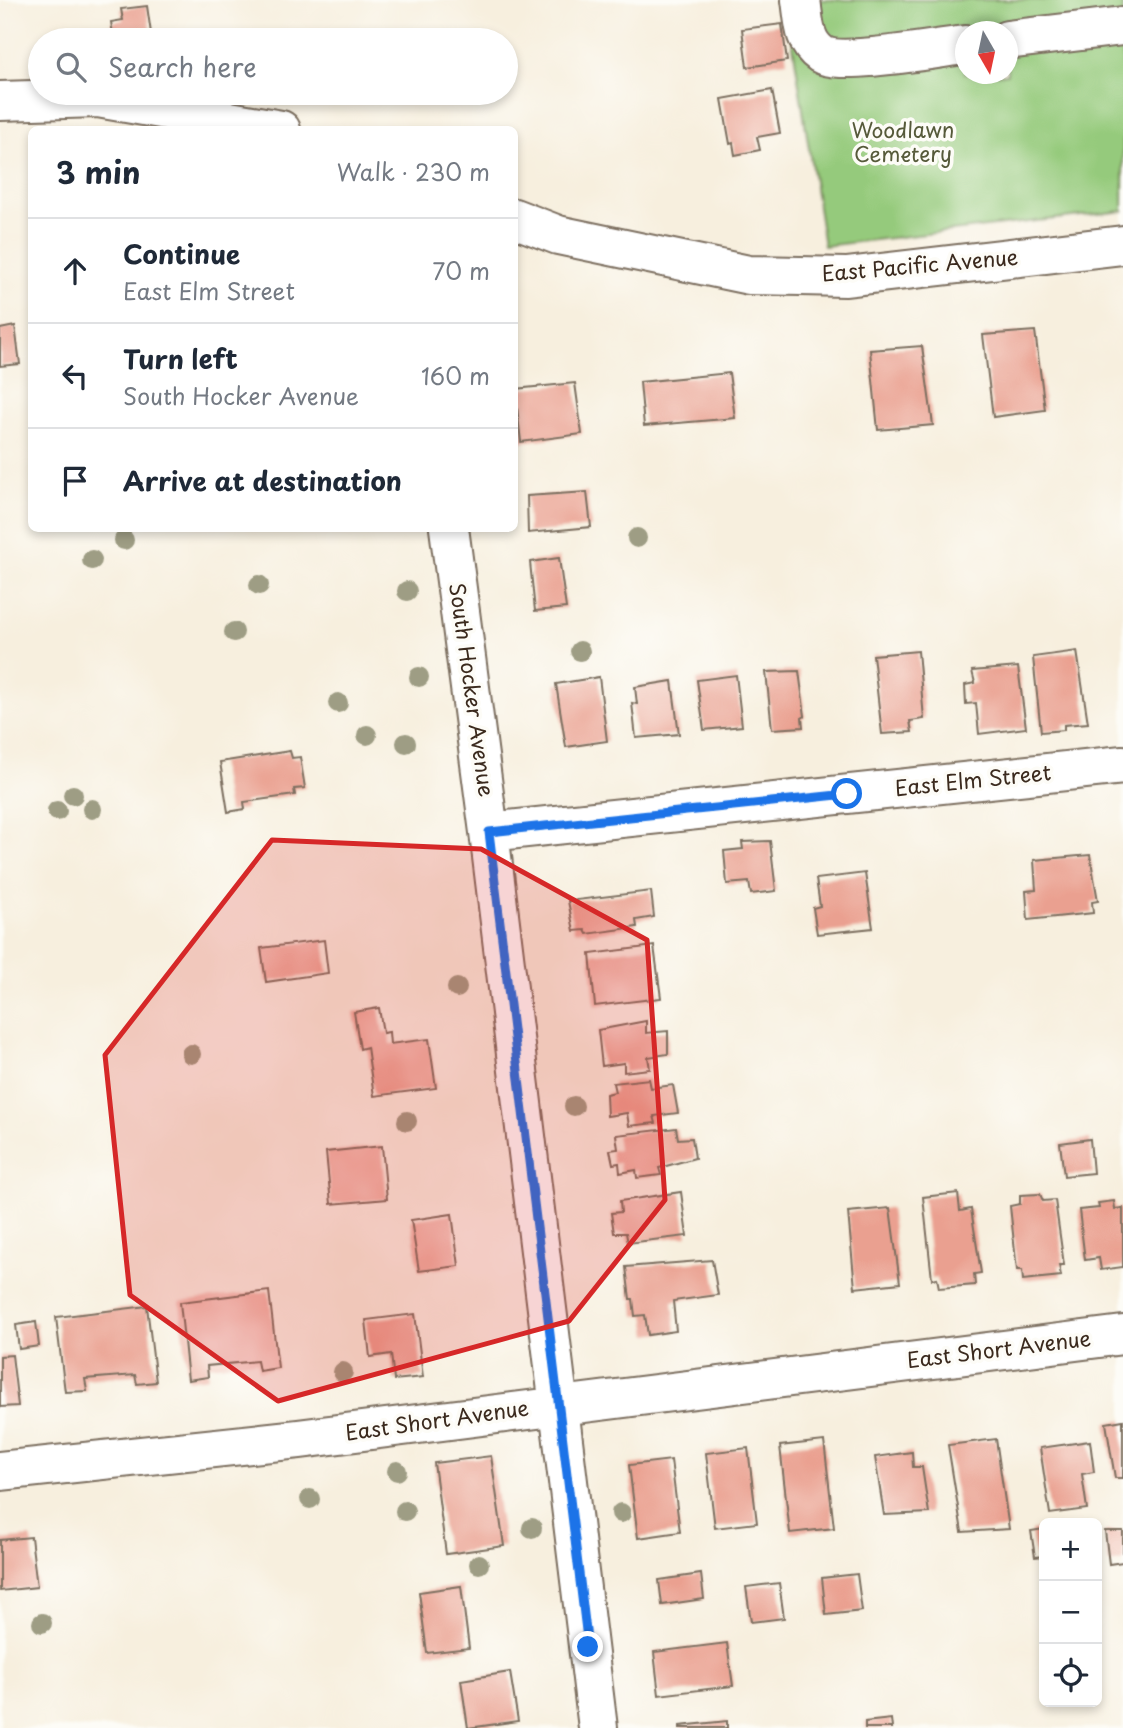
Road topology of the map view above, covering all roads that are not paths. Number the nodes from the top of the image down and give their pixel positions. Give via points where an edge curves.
1 (801, 0) edge
2 (1123, 26) edge
3 (1018, 39) edge
4 (955, 46) edge
5 (28, 100) edge
6 (0, 101) edge
7 (138, 105) edge
8 (258, 126) edge
9 (518, 220) edge
10 (1123, 245) edge
11 (450, 532) edge
12 (1123, 765) edge
13 (489, 832) junction
14 (1123, 1335) edge
15 (559, 1405) junction
16 (0, 1471) edge
17 (598, 1728) edge

1 - 4 street via 807,39 821,54 842,59
2 - 3 street
5 - 6 street
7 - 8 street
9 - 10 street, East Pacific Avenue via 558,235 748,275 846,277
11 - 13 street, South Hocker Avenue
12 - 13 street, East Elm Street
13 - 15 street, South Hocker Avenue
14 - 15 street, East Short Avenue
15 - 16 street, East Short Avenue
15 - 17 street, South Hocker Avenue

